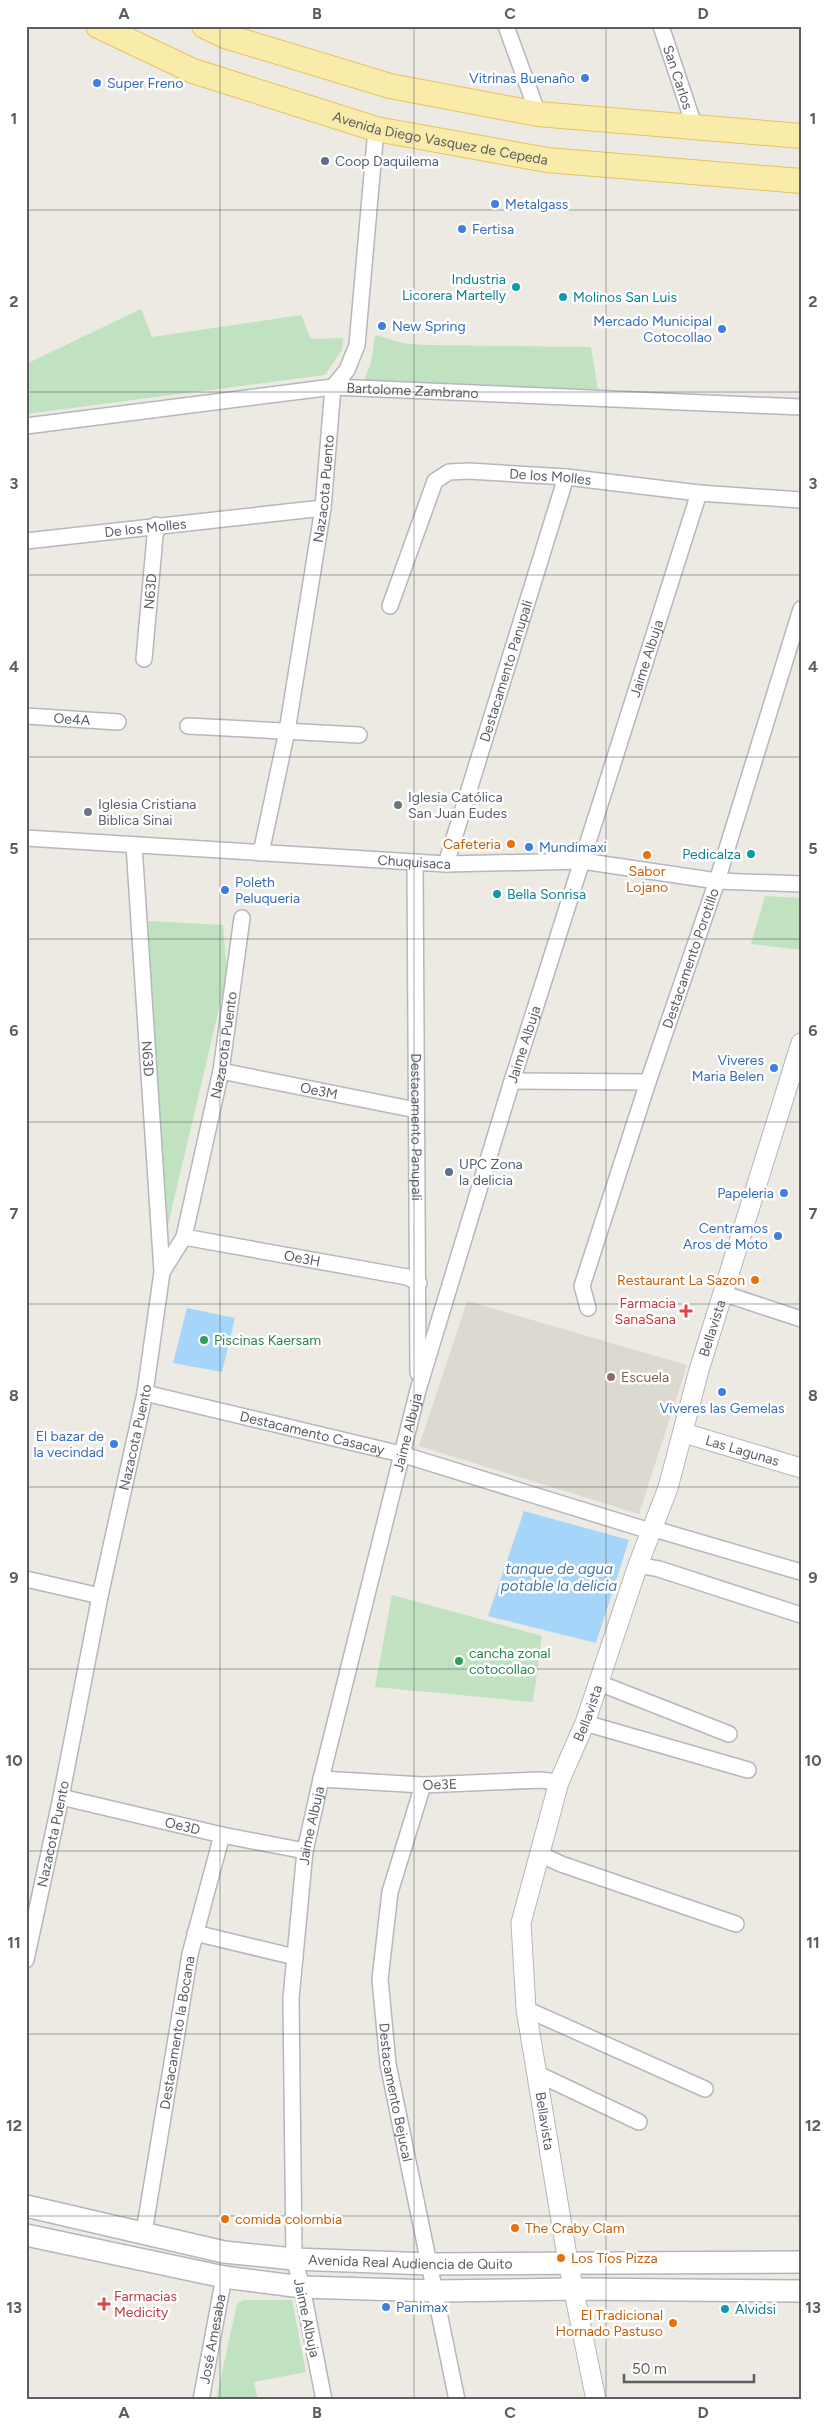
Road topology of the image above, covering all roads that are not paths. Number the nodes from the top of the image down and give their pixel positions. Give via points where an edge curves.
1 (98, 26) edge
2 (204, 26) edge
3 (506, 26) edge
4 (661, 26) edge
5 (538, 114) junction
6 (695, 128) junction
7 (376, 129) junction
8 (801, 136) edge
9 (801, 181) edge
10 (333, 387) junction
11 (801, 407) edge
12 (26, 426) edge
13 (566, 477) junction
14 (699, 493) junction
15 (801, 500) edge
16 (323, 508) junction
17 (156, 525) junction
18 (26, 541) edge
19 (390, 606) dead end
20 (801, 608) edge
21 (144, 659) dead end
22 (26, 716) edge
23 (118, 722) dead end
24 (188, 726) dead end
25 (287, 731) junction
26 (359, 735) dead end
27 (26, 838) edge
28 (134, 845) junction
29 (261, 853) junction
30 (582, 861) junction
31 (414, 862) junction
32 (446, 864) junction
33 (717, 881) junction
34 (801, 884) edge
35 (242, 918) dead end
36 (801, 1043) edge
37 (221, 1071) junction
38 (512, 1081) junction
39 (648, 1082) junction
40 (416, 1110) junction
41 (184, 1237) junction
42 (162, 1272) junction
43 (419, 1283) junction
44 (725, 1294) junction
45 (588, 1308) dead end
46 (801, 1319) edge
47 (418, 1390) junction
48 (145, 1393) junction
49 (684, 1433) junction
50 (401, 1454) junction
51 (801, 1468) edge
52 (651, 1530) junction
53 (638, 1565) junction
54 (801, 1572) edge
55 (26, 1579) edge
56 (100, 1596) junction
57 (801, 1615) edge
58 (599, 1683) junction
59 (585, 1723) junction
60 (729, 1734) dead end
61 (748, 1770) dead end
62 (320, 1779) junction
63 (559, 1782) junction
64 (422, 1785) junction
65 (61, 1797) junction
66 (222, 1835) junction
67 (304, 1851) junction
68 (540, 1854) junction
69 (30, 1919) edge
70 (736, 1924) dead end
71 (196, 1933) junction
72 (295, 1957) junction
73 (26, 1960) edge
74 (526, 2009) junction
75 (538, 2074) junction
76 (705, 2090) dead end
77 (639, 2122) dead end
78 (26, 2206) edge
79 (144, 2232) junction
80 (26, 2235) edge
81 (294, 2259) junction
82 (568, 2262) junction
83 (801, 2262) edge
84 (430, 2264) junction
85 (224, 2277) junction
86 (302, 2287) junction
87 (574, 2290) junction
88 (435, 2291) junction
89 (801, 2291) edge
90 (201, 2400) edge
91 (324, 2400) edge
92 (456, 2400) edge
93 (596, 2400) edge

1 - 7 main road, Avenida Diego Vasquez de Cepeda via 194,71
2 - 5 main road via 225,36 390,86
3 - 5 street
4 - 6 street, San Carlos
5 - 6 main road
6 - 8 main road
7 - 9 main road, Avenida Diego Vasquez de Cepeda via 547,160
7 - 10 street via 357,345 347,370
10 - 11 street, Bartolome Zambrano
10 - 12 street, Bartolome Zambrano
10 - 16 street, Nazacota Puento
13 - 14 street, De los Molles
13 - 19 street, De los Molles via 469,471 449,472 435,481
13 - 32 street, Destacamento Panupali
14 - 15 street, De los Molles
14 - 30 street, Jaime Albuja
16 - 17 street, De los Molles
16 - 25 street, Nazacota Puento
17 - 18 street, De los Molles
17 - 21 street, N63D
20 - 33 street, Destacamento Porotillo
22 - 23 street, Oe4A
24 - 25 street
25 - 26 street
25 - 29 street, Nazacota Puento
27 - 28 street, Chuquisaca
28 - 29 street, Chuquisaca
28 - 42 street, N63D
29 - 31 street, Chuquisaca
30 - 32 street, Chuquisaca
30 - 33 street, Chuquisaca
30 - 38 street, Jaime Albuja
31 - 32 street, Chuquisaca
31 - 40 street, Destacamento Panupali
33 - 34 street, Chuquisaca
33 - 39 street, Destacamento Porotillo
35 - 37 street, Nazacota Puento
36 - 44 street, Bellavista
37 - 40 street, Oe3M
37 - 41 street, Nazacota Puento
38 - 39 street
38 - 47 street, Jaime Albuja
39 - 45 street, Destacamento Porotillo via 582,1286
40 - 43 street, Destacamento Panupali
41 - 42 street, Nazacota Puento
41 - 43 street, Oe3H via 408,1277
42 - 48 street, Nazacota Puento
43 - 47 street, Destacamento Panupali
44 - 46 street
44 - 49 street, Bellavista via 699,1370
47 - 50 street, Jaime Albuja
48 - 50 street, Destacamento Casacay
48 - 56 street, Nazacota Puento
49 - 51 street, Las Lagunas
49 - 52 street, Bellavista via 668,1488
50 - 52 street, Destacamento Casacay
50 - 62 street, Jaime Albuja
52 - 53 street, Bellavista
52 - 54 street, Destacamento Casacay
53 - 57 street
53 - 58 street, Bellavista
55 - 56 street
56 - 65 street, Nazacota Puento
58 - 59 street, Bellavista
58 - 60 street
59 - 61 street
59 - 63 street, Bellavista
62 - 64 street, Oe3E
62 - 67 street, Jaime Albuja
63 - 64 street, Oe3E
63 - 68 street, Bellavista
64 - 84 street, Destacamento Bejucal via 390,1892 380,1979 388,2064
65 - 66 street, Oe3D
65 - 69 street, Nazacota Puento
66 - 67 street, Oe3D
66 - 71 street, Destacamento la Bocana
67 - 72 street, Jaime Albuja
68 - 70 street
68 - 74 street, Bellavista via 521,1923
69 - 73 street, Nazacota Puento
71 - 72 street
71 - 79 street, Destacamento la Bocana
72 - 81 street, Jaime Albuja via 291,1998
74 - 75 street, Bellavista
74 - 76 street
75 - 77 street
75 - 82 street, Bellavista
78 - 79 main road, Avenida Real Audiencia de Quito
79 - 81 main road, Avenida Real Audiencia de Quito via 224,2252
80 - 85 main road, Avenida Real Audiencia de Quito
81 - 84 main road, Avenida Real Audiencia de Quito
81 - 86 street, Jaime Albuja
82 - 83 main road, Avenida Real Audiencia de Quito
82 - 84 main road, Avenida Real Audiencia de Quito
82 - 87 street, Bellavista
84 - 88 street, Destacamento Bejucal
85 - 86 main road, Avenida Real Audiencia de Quito
85 - 90 street, José Amesaba
86 - 88 main road, Avenida Real Audiencia de Quito
86 - 91 street, Jaime Albuja
87 - 88 main road, Avenida Real Audiencia de Quito
87 - 89 main road, Avenida Real Audiencia de Quito
87 - 93 street, Bellavista
88 - 92 street, Destacamento Bejucal

